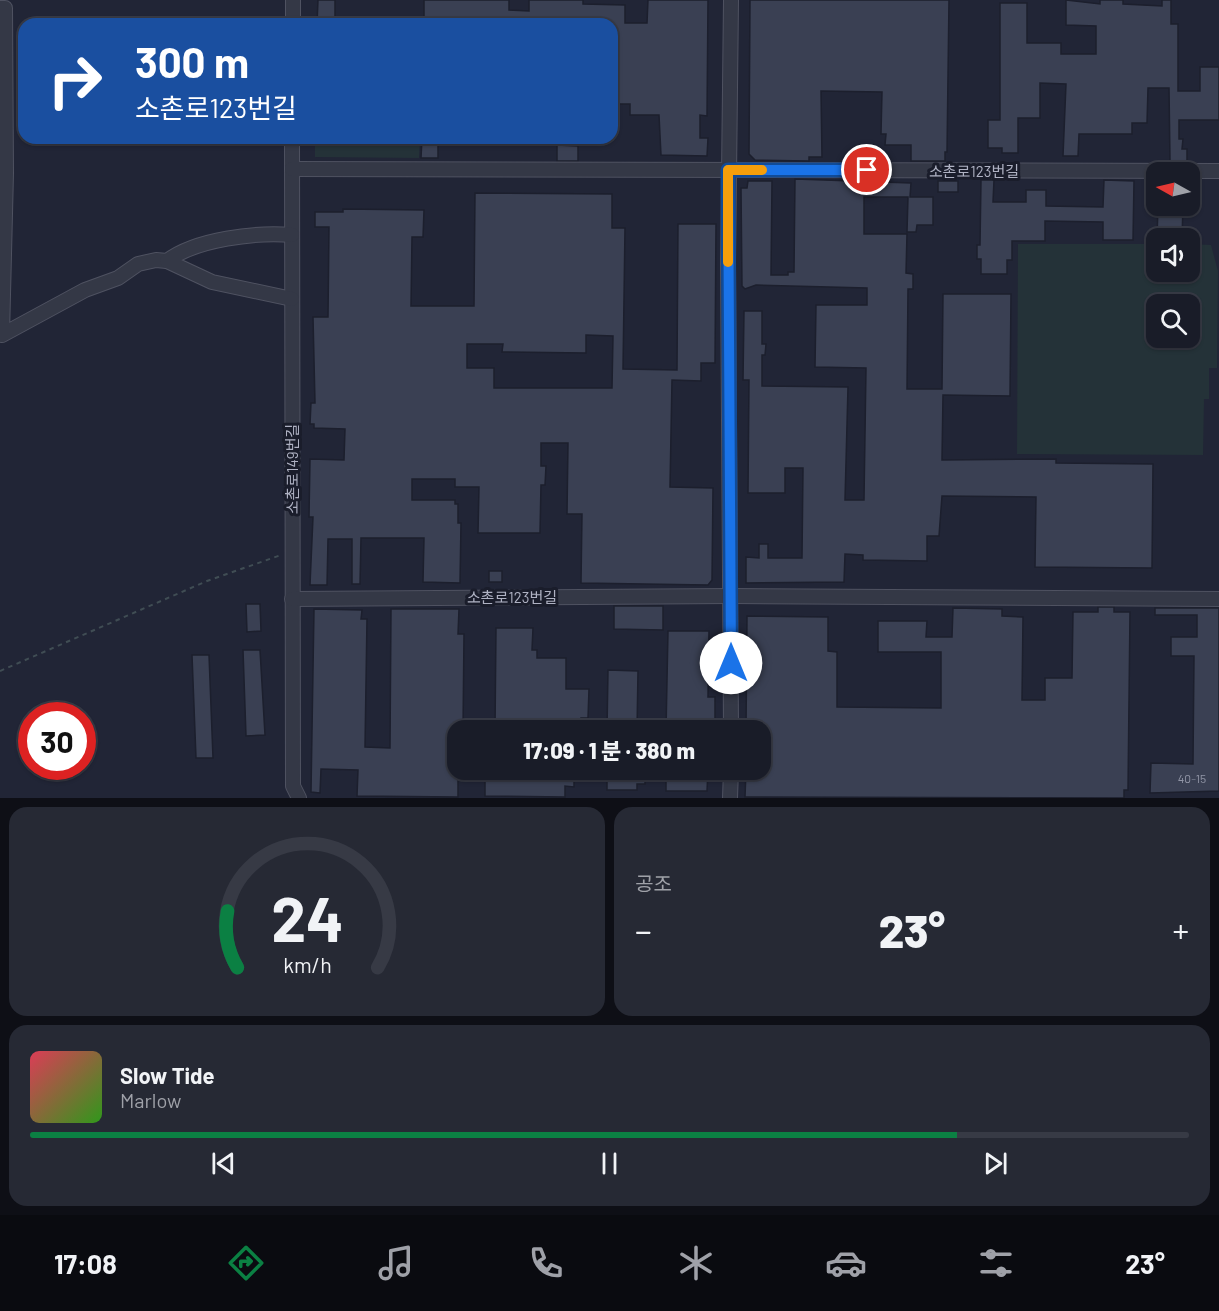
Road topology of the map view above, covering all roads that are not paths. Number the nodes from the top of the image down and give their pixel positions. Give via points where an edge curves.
1 (293, 0) edge
2 (731, 0) edge
3 (0, 8) edge
4 (293, 18) edge
5 (3, 63) edge
6 (292, 144) edge
7 (292, 169) junction
8 (728, 170) junction
9 (1219, 171) edge
10 (3, 173) edge
11 (292, 235) junction
12 (167, 261) junction
13 (292, 299) junction
14 (731, 596) junction
15 (292, 599) junction
16 (1219, 599) edge
17 (731, 720) edge
18 (730, 780) edge
19 (295, 794) edge
20 (730, 798) edge

1 - 4 street
2 - 8 street
3 - 5 street via 5,8
5 - 10 street
6 - 7 street, 소촌로149번길
7 - 8 street, 소촌로123번길
7 - 11 street, 소촌로149번길
8 - 9 street, 소촌로123번길
8 - 14 street
10 - 12 street via 3,335 85,290 118,278 138,264
11 - 12 street via 259,234 234,239 181,251
11 - 13 street, 소촌로149번길
12 - 13 street via 212,282
13 - 15 street, 소촌로149번길
14 - 15 street, 소촌로123번길
14 - 16 street, 소촌로123번길
14 - 17 street
15 - 19 street, 소촌로149번길
18 - 20 street

